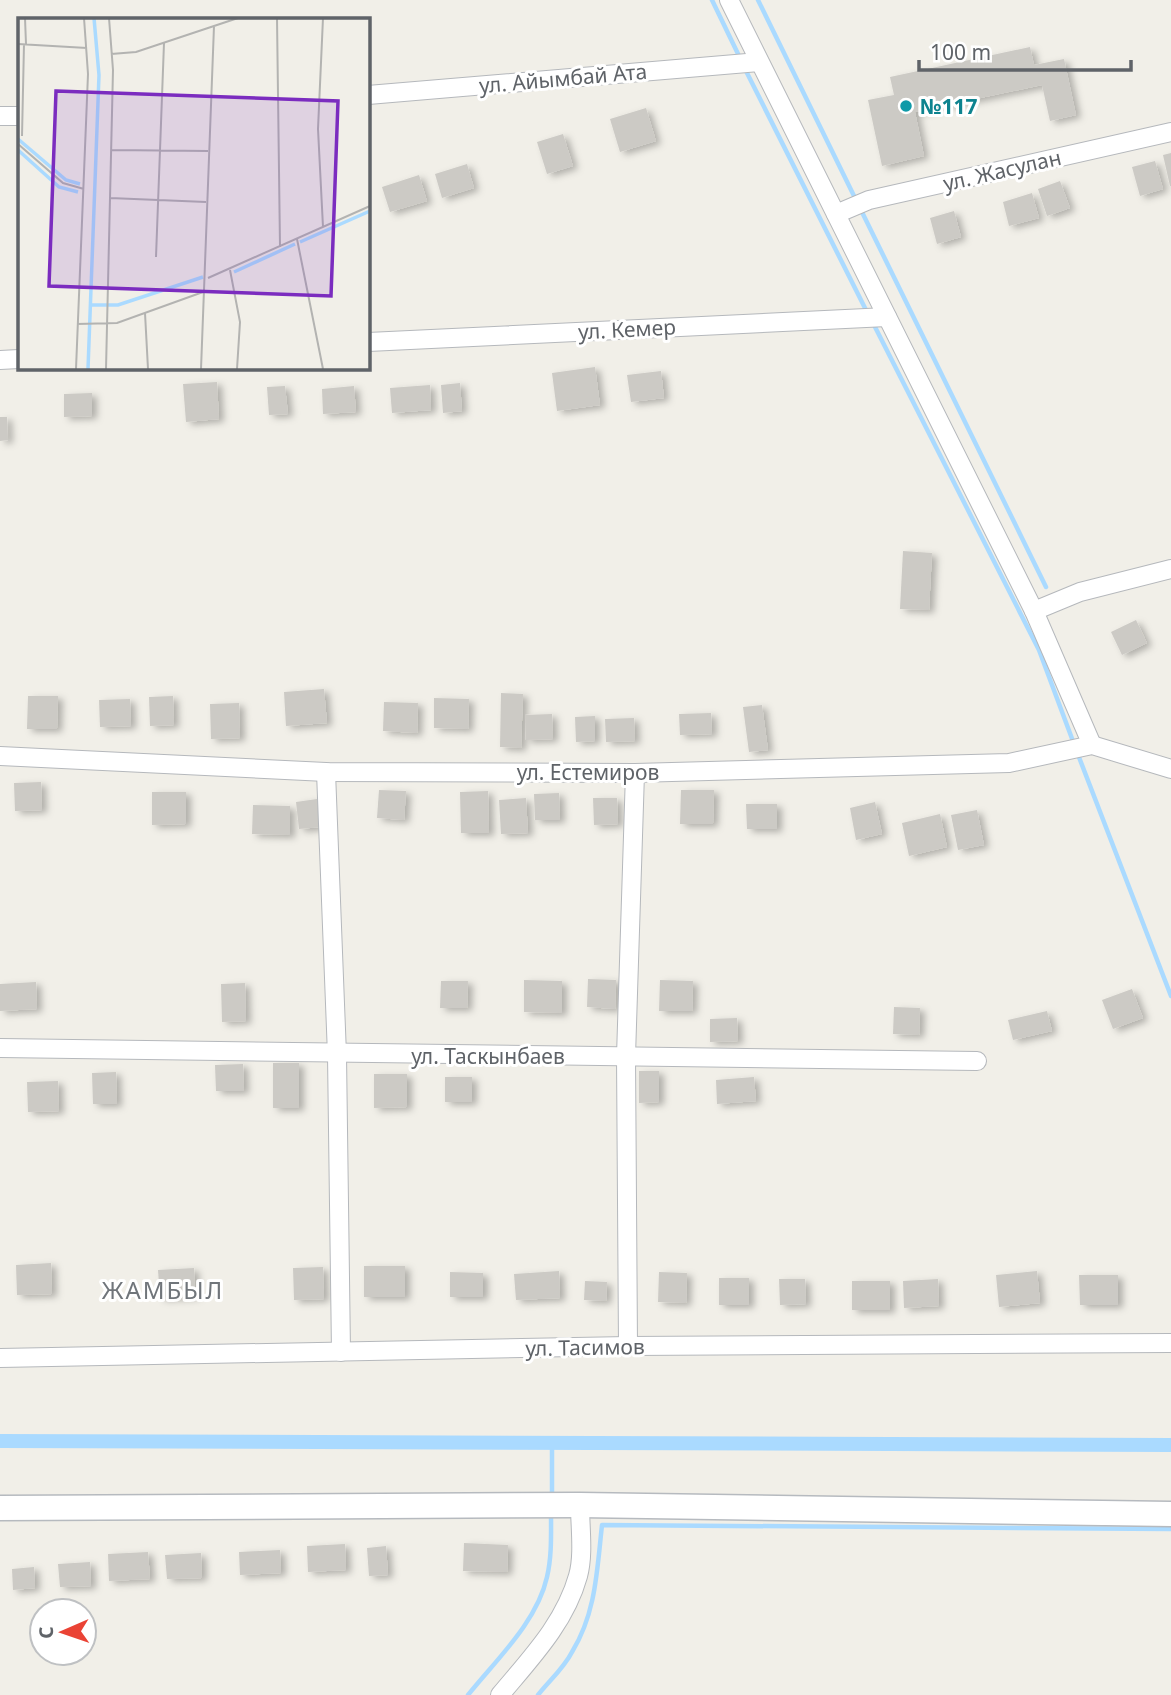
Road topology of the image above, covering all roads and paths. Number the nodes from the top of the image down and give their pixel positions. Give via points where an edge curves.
1 (729, 0) edge
2 (759, 62) junction
3 (369, 95) edge
4 (0, 116) edge
5 (18, 116) edge
6 (1171, 132) edge
7 (836, 214) junction
8 (887, 317) junction
9 (369, 342) edge
10 (18, 359) edge
11 (0, 360) edge
12 (1171, 569) edge
13 (1034, 611) junction
14 (1092, 745) junction
15 (0, 756) edge
16 (1171, 769) edge
17 (326, 772) junction
18 (635, 773) junction
19 (0, 1048) edge
20 (337, 1055) junction
21 (626, 1056) junction
22 (977, 1061) dead end
23 (1171, 1343) edge
24 (628, 1346) junction
25 (341, 1352) junction
26 (0, 1357) edge
27 (580, 1505) junction
28 (0, 1508) edge
29 (1171, 1514) edge
30 (500, 1695) edge

1 - 2 street
2 - 3 street, ул. Айымбай Ата
2 - 7 street
4 - 5 street
6 - 7 street, ул. Жасулан via 869,200
7 - 8 street
8 - 9 street, ул. Кемер
8 - 13 street
10 - 11 street
12 - 13 street via 1080,593
13 - 14 street
14 - 16 street, ул. Естемиров
14 - 18 street, ул. Естемиров via 1009,763
15 - 17 street, ул. Естемиров
17 - 18 street, ул. Естемиров
17 - 20 street
18 - 21 street
19 - 20 street, ул. Таскынбаев
20 - 21 street, ул. Таскынбаев
20 - 25 street
21 - 22 street, ул. Таскынбаев
21 - 24 street
23 - 24 street, ул. Тасимов
24 - 25 street, ул. Тасимов
25 - 26 street, ул. Тасимов
27 - 28 main road
27 - 29 main road
27 - 30 street via 579,1574 567,1604 550,1634

